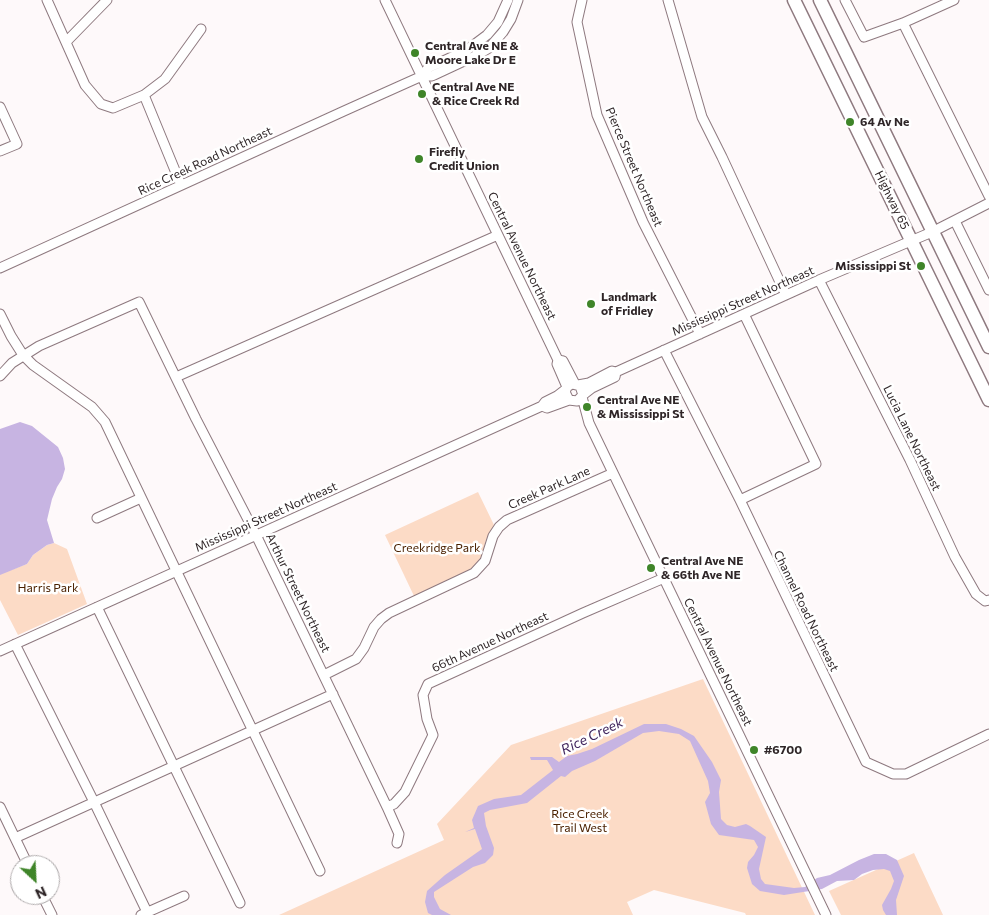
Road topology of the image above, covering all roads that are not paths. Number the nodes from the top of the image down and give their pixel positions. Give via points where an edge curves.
1 (47, 0) edge
2 (107, 0) edge
3 (385, 0) edge
4 (508, 0) edge
5 (518, 0) edge
6 (582, 0) edge
7 (668, 0) edge
8 (794, 0) edge
9 (820, 0) edge
10 (846, 0) edge
11 (954, 0) edge
12 (903, 23) junction
13 (201, 28) dead end
14 (66, 42) junction
15 (422, 76) junction
16 (144, 95) junction
17 (0, 107) edge
18 (0, 151) edge
19 (181, 185) junction
20 (989, 196) edge
21 (989, 203) edge
22 (955, 221) junction
23 (932, 232) junction
24 (498, 235) junction
25 (911, 241) junction
26 (0, 268) edge
27 (819, 280) junction
28 (989, 290) edge
29 (786, 295) junction
30 (0, 314) edge
31 (744, 314) junction
32 (700, 334) junction
33 (989, 348) edge
34 (664, 350) junction
35 (23, 355) junction
36 (616, 372) junction
37 (0, 376) edge
38 (176, 377) junction
39 (572, 386) junction
40 (582, 396) junction
41 (570, 400) junction
42 (989, 400) edge
43 (542, 406) junction
44 (587, 419) junction
45 (613, 473) junction
46 (141, 498) junction
47 (740, 500) junction
48 (97, 518) dead end
49 (256, 535) junction
50 (177, 571) junction
51 (664, 578) junction
52 (989, 600) edge
53 (97, 607) junction
54 (15, 644) junction
55 (0, 651) edge
56 (324, 675) junction
57 (333, 694) junction
58 (253, 730) junction
59 (989, 734) edge
60 (174, 767) junction
61 (94, 802) junction
62 (0, 807) edge
63 (387, 807) junction
64 (15, 838) junction
65 (397, 843) dead end
66 (23, 855) edge
67 (320, 871) dead end
68 (184, 896) dead end
69 (240, 903) dead end
70 (144, 914) edge
71 (826, 915) edge

1 - 14 street
2 - 14 street
3 - 15 street, Central Avenue Northeast
4 - 15 street, Rice Creek Road Northeast via 498,22 487,35 467,50 428,68
5 - 15 street, Rice Creek Road Northeast via 508,26 489,48 432,76
6 - 32 street, Pierce Street Northeast via 577,22 597,115 643,222
7 - 29 street via 702,117
8 - 25 highway, Highway 65
9 - 23 highway, Highway 65
10 - 12 street via 864,37
11 - 12 street
12 - 20 street
13 - 16 street via 165,78
14 - 16 street via 85,85 101,104 113,108
15 - 19 street, Rice Creek Road Northeast
15 - 24 street, Central Avenue Northeast
16 - 19 street
17 - 18 street via 17,144
19 - 26 street, Rice Creek Road Northeast
21 - 22 street, Mississippi Street Northeast
22 - 23 street, Mississippi Street Northeast
22 - 28 street
23 - 25 street, Mississippi Street Northeast
23 - 33 highway, Highway 65
24 - 38 street
24 - 39 street, Central Avenue Northeast via 558,360 563,361
25 - 27 street, Mississippi Street Northeast
25 - 42 highway, Highway 65
27 - 29 street, Mississippi Street Northeast
27 - 52 street, Lucia Lane Northeast via 956,557 976,594
29 - 31 street, Mississippi Street Northeast
30 - 35 street
31 - 32 street, Mississippi Street Northeast
31 - 47 street via 816,464
32 - 34 street, Mississippi Street Northeast
34 - 36 street, Mississippi Street Northeast
34 - 47 street, Channel Road Northeast
35 - 37 street
35 - 38 street, Arthur Street Northeast via 139,302
35 - 46 street via 101,417
36 - 39 street, Mississippi Street Northeast
36 - 40 street, Mississippi Street Northeast via 615,377
38 - 49 street, Arthur Street Northeast
39 - 40 street via 582,389
39 - 41 street via 566,395
39 - 43 street, Mississippi Street Northeast
40 - 41 street via 577,401
40 - 44 street, Central Avenue Northeast
41 - 43 street, Mississippi Street Northeast via 547,408
41 - 44 street, Central Avenue Northeast
43 - 49 street, Mississippi Street Northeast
44 - 45 street, Central Avenue Northeast
45 - 51 street, Central Avenue Northeast
45 - 56 street, Creek Park Lane via 508,520 493,536 485,561 474,573 389,613 374,627 356,659
46 - 48 street
46 - 50 street
47 - 59 street, Channel Road Northeast via 866,762 893,774 906,774
49 - 50 street, Mississippi Street Northeast
49 - 56 street, Arthur Street Northeast
50 - 53 street, Mississippi Street Northeast
50 - 58 street
51 - 63 street, 66th Avenue Northeast via 428,684 423,695 433,735 404,792
51 - 71 street, Central Avenue Northeast
53 - 54 street, Mississippi Street Northeast
53 - 60 street
54 - 55 street, Mississippi Street Northeast
54 - 61 street
56 - 57 street, Arthur Street Northeast
57 - 58 street
57 - 63 street, Arthur Street Northeast
58 - 60 street
58 - 67 street
60 - 61 street
60 - 69 street
61 - 64 street
61 - 70 street
62 - 64 street
63 - 65 street, Arthur Street Northeast via 399,834
64 - 66 street
68 - 70 street

